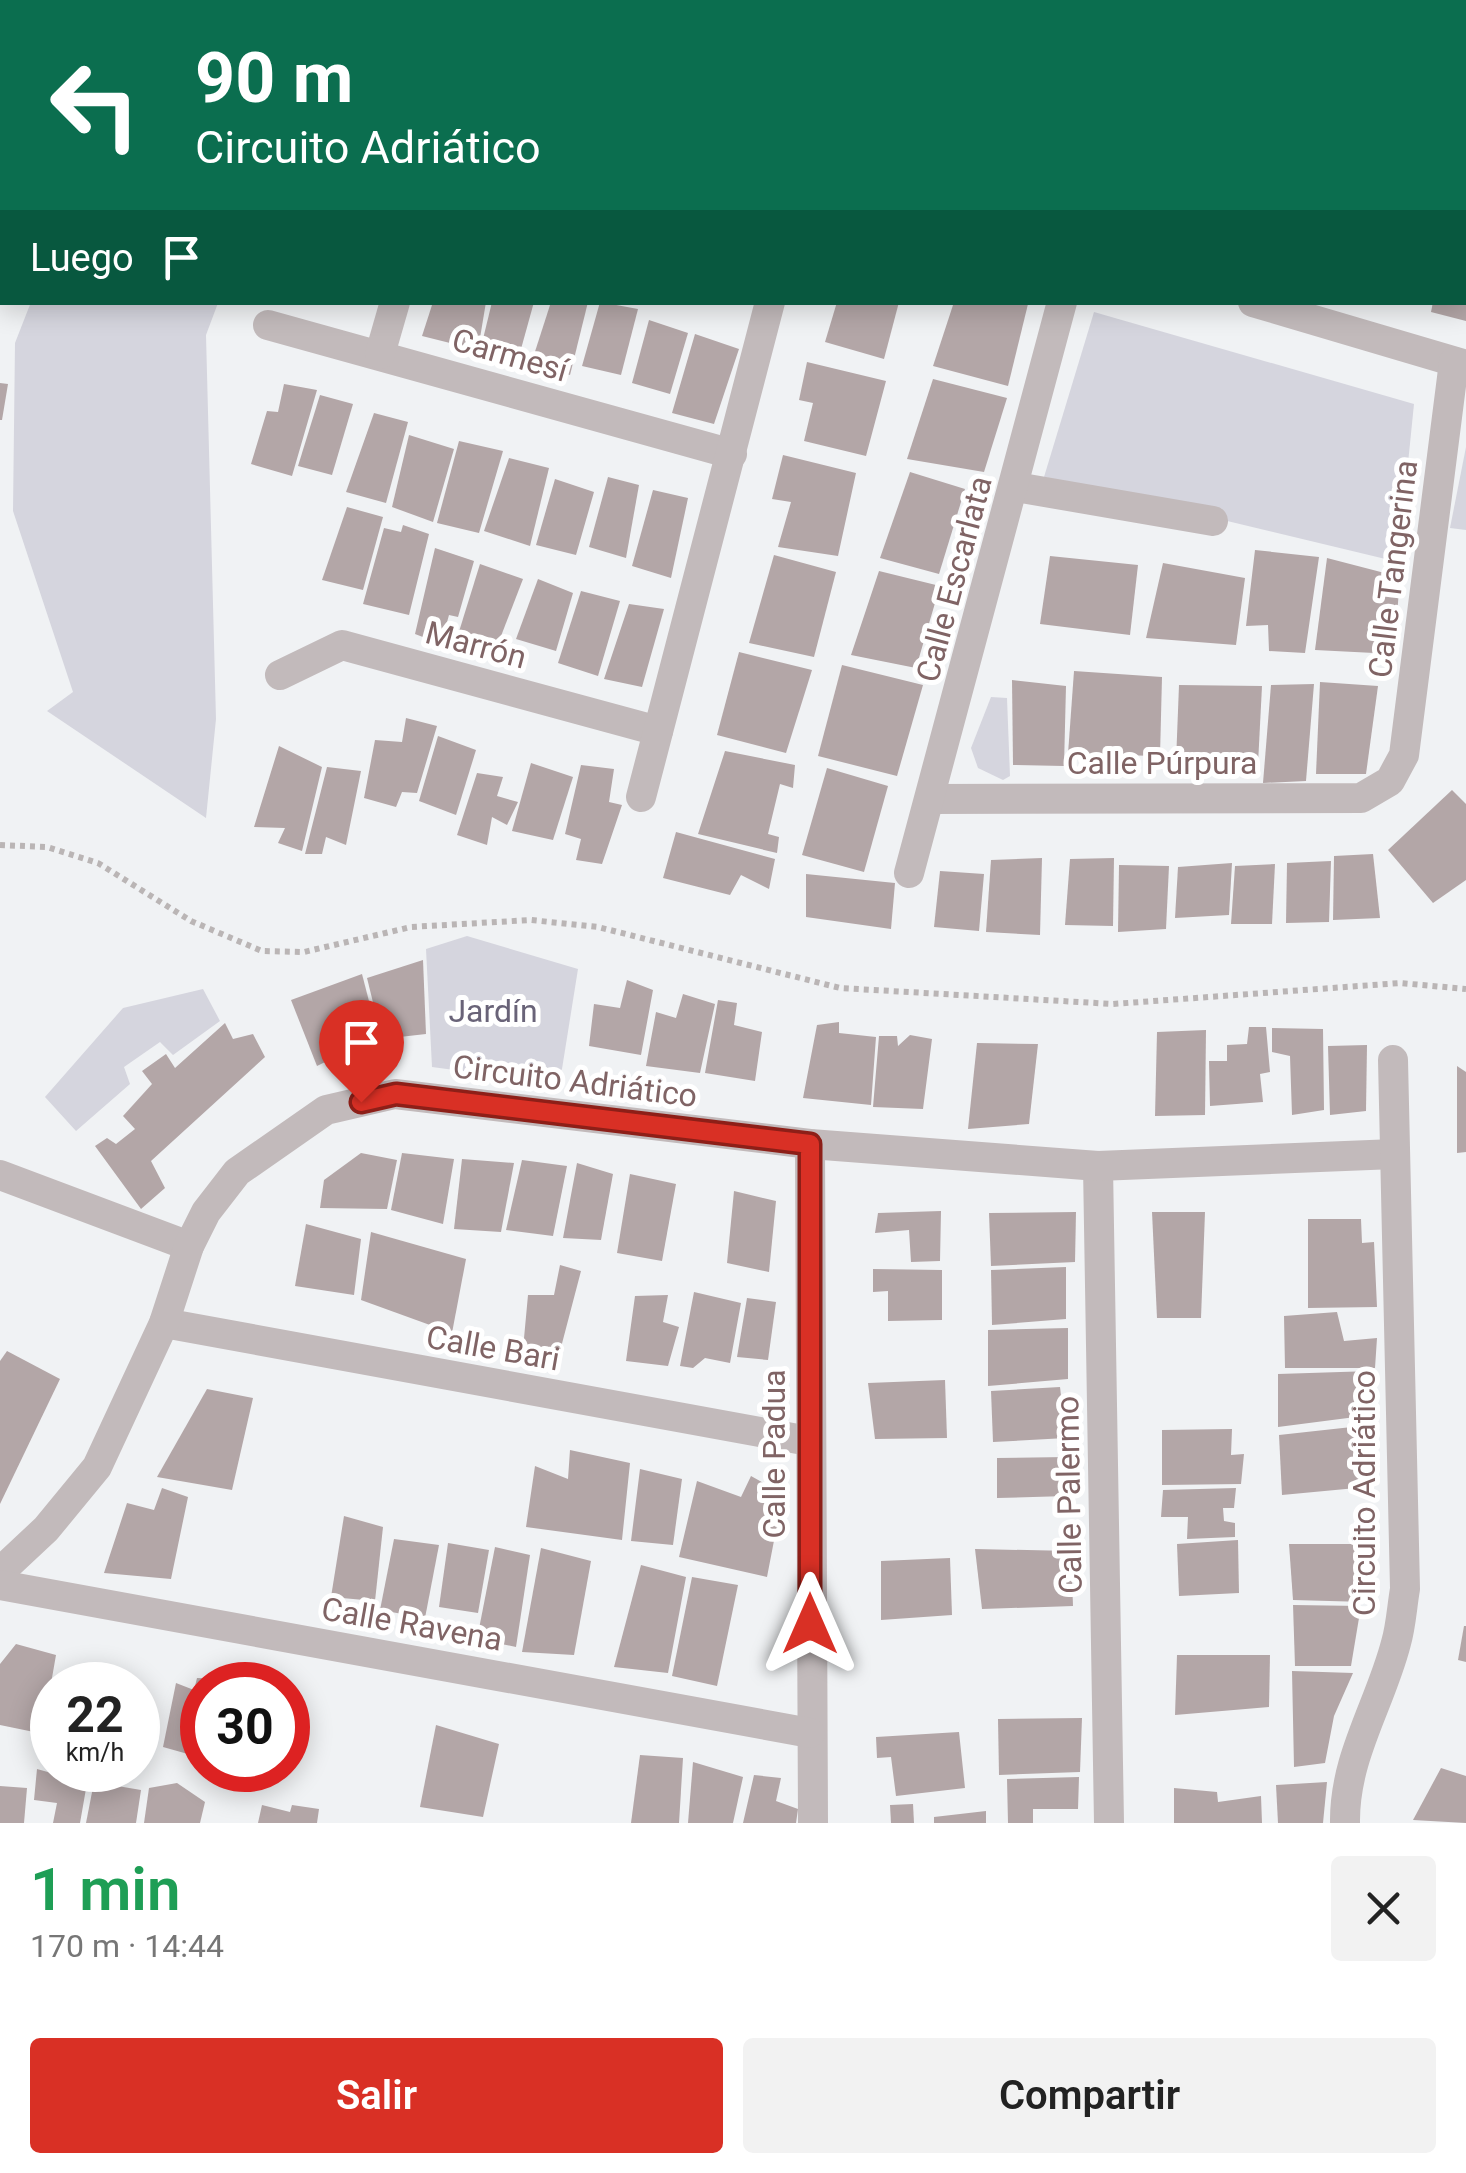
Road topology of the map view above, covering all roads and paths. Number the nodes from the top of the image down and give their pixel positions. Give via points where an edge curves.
1 (394, 305) edge
2 (769, 305) edge
3 (1061, 305) edge
4 (1263, 305) edge
5 (268, 324) dead end
6 (380, 354) junction
7 (1460, 363) edge
8 (732, 454) junction
9 (1016, 487) junction
10 (1213, 521) dead end
11 (280, 675) dead end
12 (658, 730) junction
13 (1390, 781) joint
14 (641, 797) dead end
15 (930, 798) junction
16 (0, 845) edge
17 (909, 873) dead end
18 (1466, 989) edge
19 (1393, 1060) dead end
20 (810, 1144) junction
21 (1396, 1154) junction
22 (1098, 1166) junction
23 (0, 1175) edge
24 (189, 1246) junction
25 (164, 1324) junction
26 (809, 1441) junction
27 (0, 1572) edge
28 (0, 1584) edge
29 (810, 1733) junction
30 (813, 1823) edge
31 (1109, 1823) edge
32 (1345, 1823) edge

1 - 6 street
2 - 8 street
3 - 9 street, Calle Escarlata
4 - 7 street
5 - 6 street, Carmesí
6 - 8 street, Carmesí
7 - 13 street, Calle Tangerina via 1404,755
8 - 12 street
9 - 10 street
9 - 15 street, Calle Escarlata
11 - 12 street, Marrón via 342,645
12 - 14 street
13 - 15 street, Calle Púrpura via 1360,798
15 - 17 street, Calle Escarlata
16 - 18 path via 47,847 98,863 191,921 262,951 304,952 411,927 531,920 598,927 840,988 1114,1004 1400,984
19 - 21 street, Circuito Adriático
20 - 22 street, Circuito Adriático
20 - 24 street, Circuito Adriático via 396,1094 326,1110 284,1136 237,1172
20 - 26 street, Calle Padua
21 - 22 street, Circuito Adriático
21 - 32 street, Circuito Adriático via 1405,1588 1396,1644 1344,1792
22 - 31 street, Calle Palermo
23 - 24 street
24 - 25 street, Circuito Adriático
25 - 26 street, Calle Bari
25 - 27 street, Circuito Adriático via 96,1466 46,1529
26 - 29 street, Calle Padua
28 - 29 street, Calle Ravena
29 - 30 street, Calle Padua

